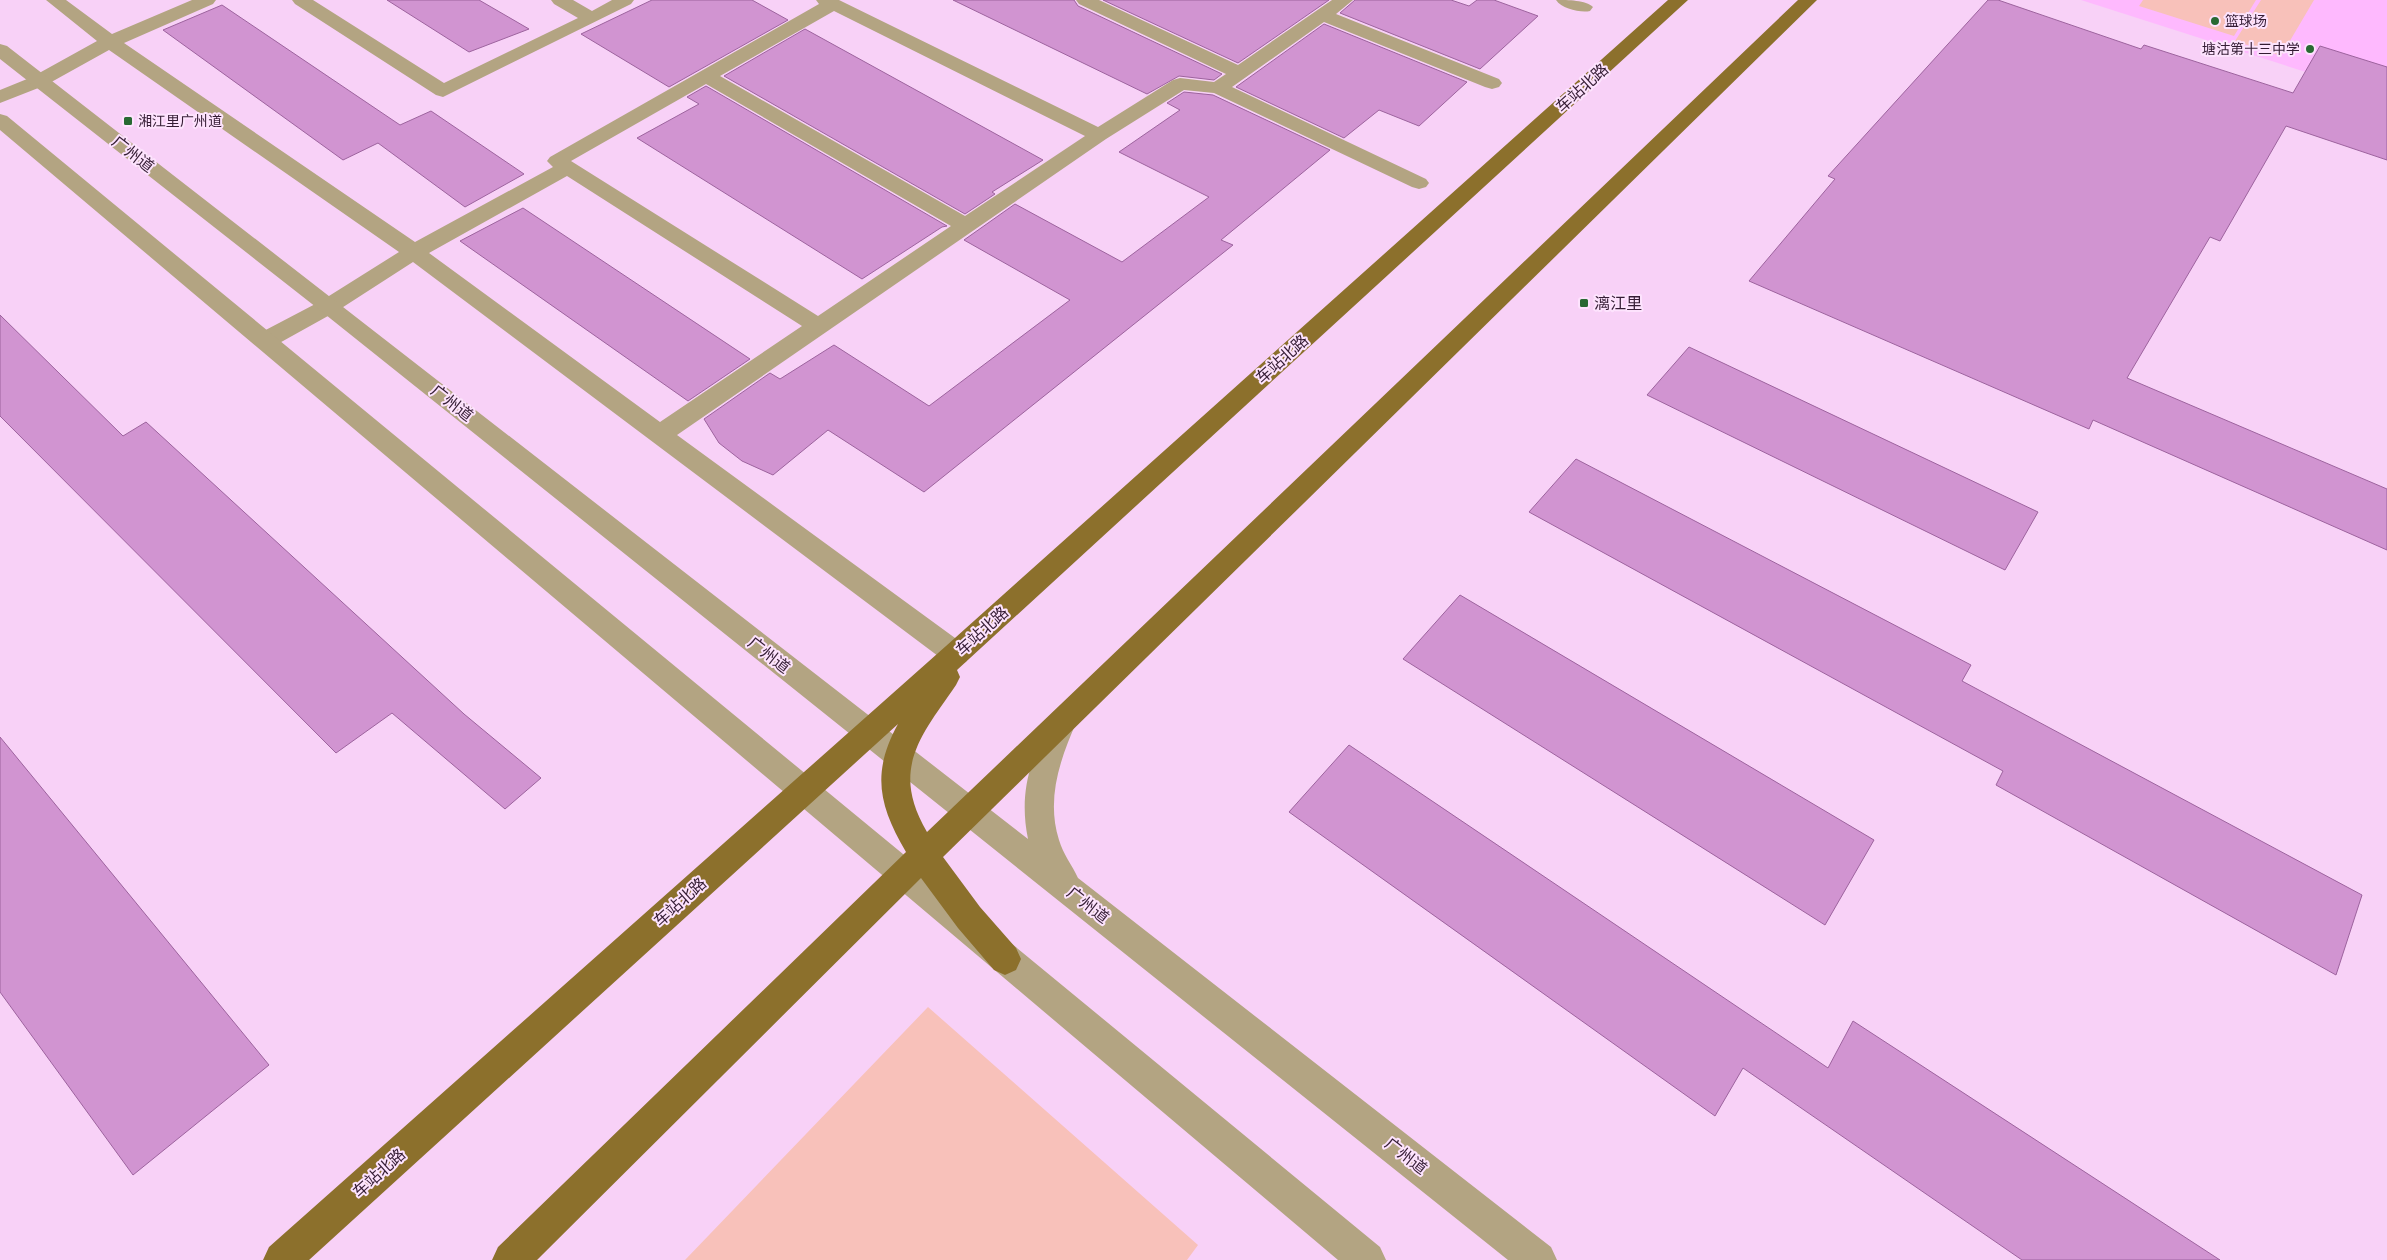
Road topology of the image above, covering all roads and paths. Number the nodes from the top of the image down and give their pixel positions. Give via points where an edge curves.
1 (55, 0) edge
2 (207, 0) edge
3 (301, 0) edge
4 (560, 0) edge
5 (625, 0) edge
6 (873, 0) edge
7 (1085, 0) edge
8 (1344, 0) edge
9 (1565, 0) edge
10 (1679, 0) edge
11 (1808, 0) edge
12 (836, 6) edge
13 (1584, 7) dead end
14 (1323, 15) junction
15 (592, 18) junction
16 (110, 42) junction
17 (0, 50) edge
18 (1239, 73) junction
19 (706, 76) junction
20 (39, 81) junction
21 (1492, 83) dead end
22 (1218, 88) junction
23 (0, 97) edge
24 (0, 120) edge
25 (1099, 135) junction
26 (566, 168) junction
27 (1419, 183) dead end
28 (966, 226) junction
29 (414, 252) junction
30 (329, 306) junction
31 (818, 326) junction
32 (266, 340) junction
33 (658, 435) junction
34 (967, 644) junction
35 (1066, 716) junction
36 (868, 733) junction
37 (897, 755) junction
38 (804, 790) junction
39 (968, 812) junction
40 (914, 866) junction
41 (1071, 892) junction
42 (1005, 959) joint
43 (282, 1260) edge
44 (511, 1260) edge
45 (1368, 1260) edge
46 (1538, 1260) edge

1 - 16 street
2 - 16 street
3 - 15 street via 443,91
4 - 15 street
5 - 15 street
6 - 12 street
7 - 18 street
8 - 14 street
9 - 13 street
10 - 34 main road, 车站北路
11 - 35 main road
12 - 19 street
12 - 25 street
14 - 18 street
14 - 21 street
16 - 20 street
16 - 29 street
17 - 20 street, 广州道
18 - 22 street
19 - 26 street via 557,161
19 - 28 street
20 - 23 street
20 - 30 street, 广州道
22 - 25 street via 1180,84
22 - 27 street
24 - 32 street
25 - 28 street
26 - 29 street
26 - 31 street
28 - 31 street
29 - 30 street
29 - 33 street
30 - 32 street
30 - 36 street, 广州道
31 - 33 street
32 - 38 street
33 - 34 street
34 - 36 main road, 车站北路
34 - 37 main road
35 - 39 main road
35 - 41 street via 1048,751 1040,780 1038,811 1050,861
36 - 37 street, 广州道
36 - 38 main road, 车站北路
37 - 39 street, 广州道
37 - 40 main road via 894,790 905,820
38 - 40 street
38 - 43 main road, 车站北路
39 - 40 main road
39 - 41 street, 广州道
40 - 42 main road via 965,912
40 - 44 main road
41 - 46 street, 广州道
42 - 45 street

